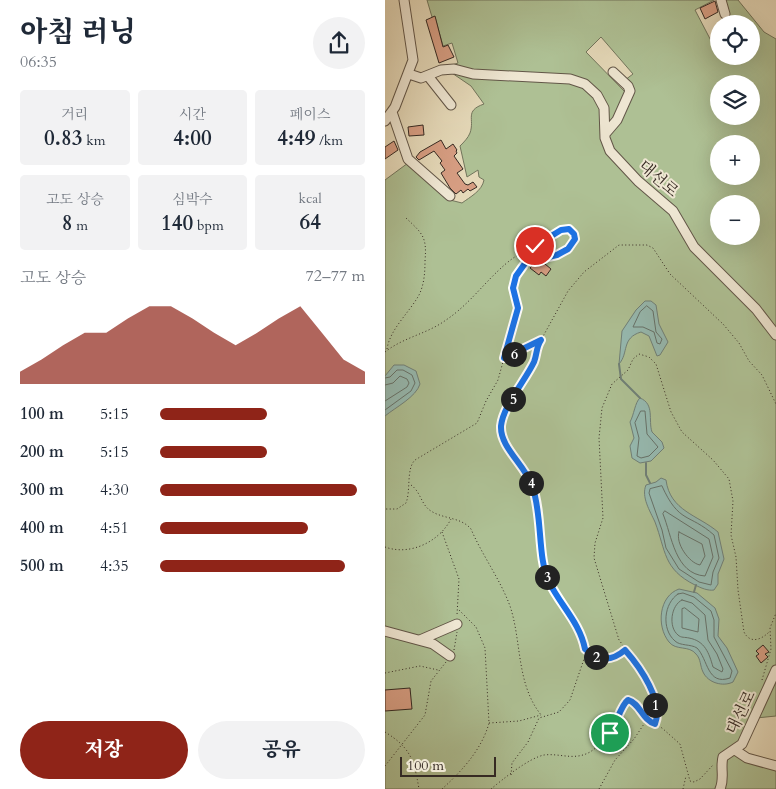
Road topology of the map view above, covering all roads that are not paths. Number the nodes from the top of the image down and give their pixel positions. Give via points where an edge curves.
1 (404, 0) edge
2 (721, 0) edge
3 (725, 14) dead end
4 (613, 72) dead end
5 (409, 74) junction
6 (428, 76) junction
7 (451, 105) dead end
8 (392, 112) junction
9 (385, 121) edge
10 (605, 134) junction
11 (450, 196) dead end
12 (776, 334) edge
13 (457, 624) dead end
14 (385, 631) edge
15 (421, 640) junction
16 (450, 656) dead end
17 (776, 670) edge
18 (735, 750) junction
19 (776, 766) edge
20 (721, 789) edge

1 - 5 lane via 413,55
2 - 3 lane
4 - 10 lane via 630,91 617,120
5 - 6 lane, 대선로 via 421,78
5 - 8 lane
6 - 7 lane
6 - 10 lane, 대선로 via 448,69 473,74 514,74 578,81 601,101 606,115
8 - 9 lane
8 - 11 lane via 409,159
10 - 12 lane, 대선로 via 606,144 615,158 673,210 694,247 756,309
13 - 15 lane
14 - 15 lane
15 - 16 lane via 439,647
17 - 18 lane, 대선로 via 746,737
18 - 19 lane via 747,758
18 - 20 lane, 대선로 via 723,757

